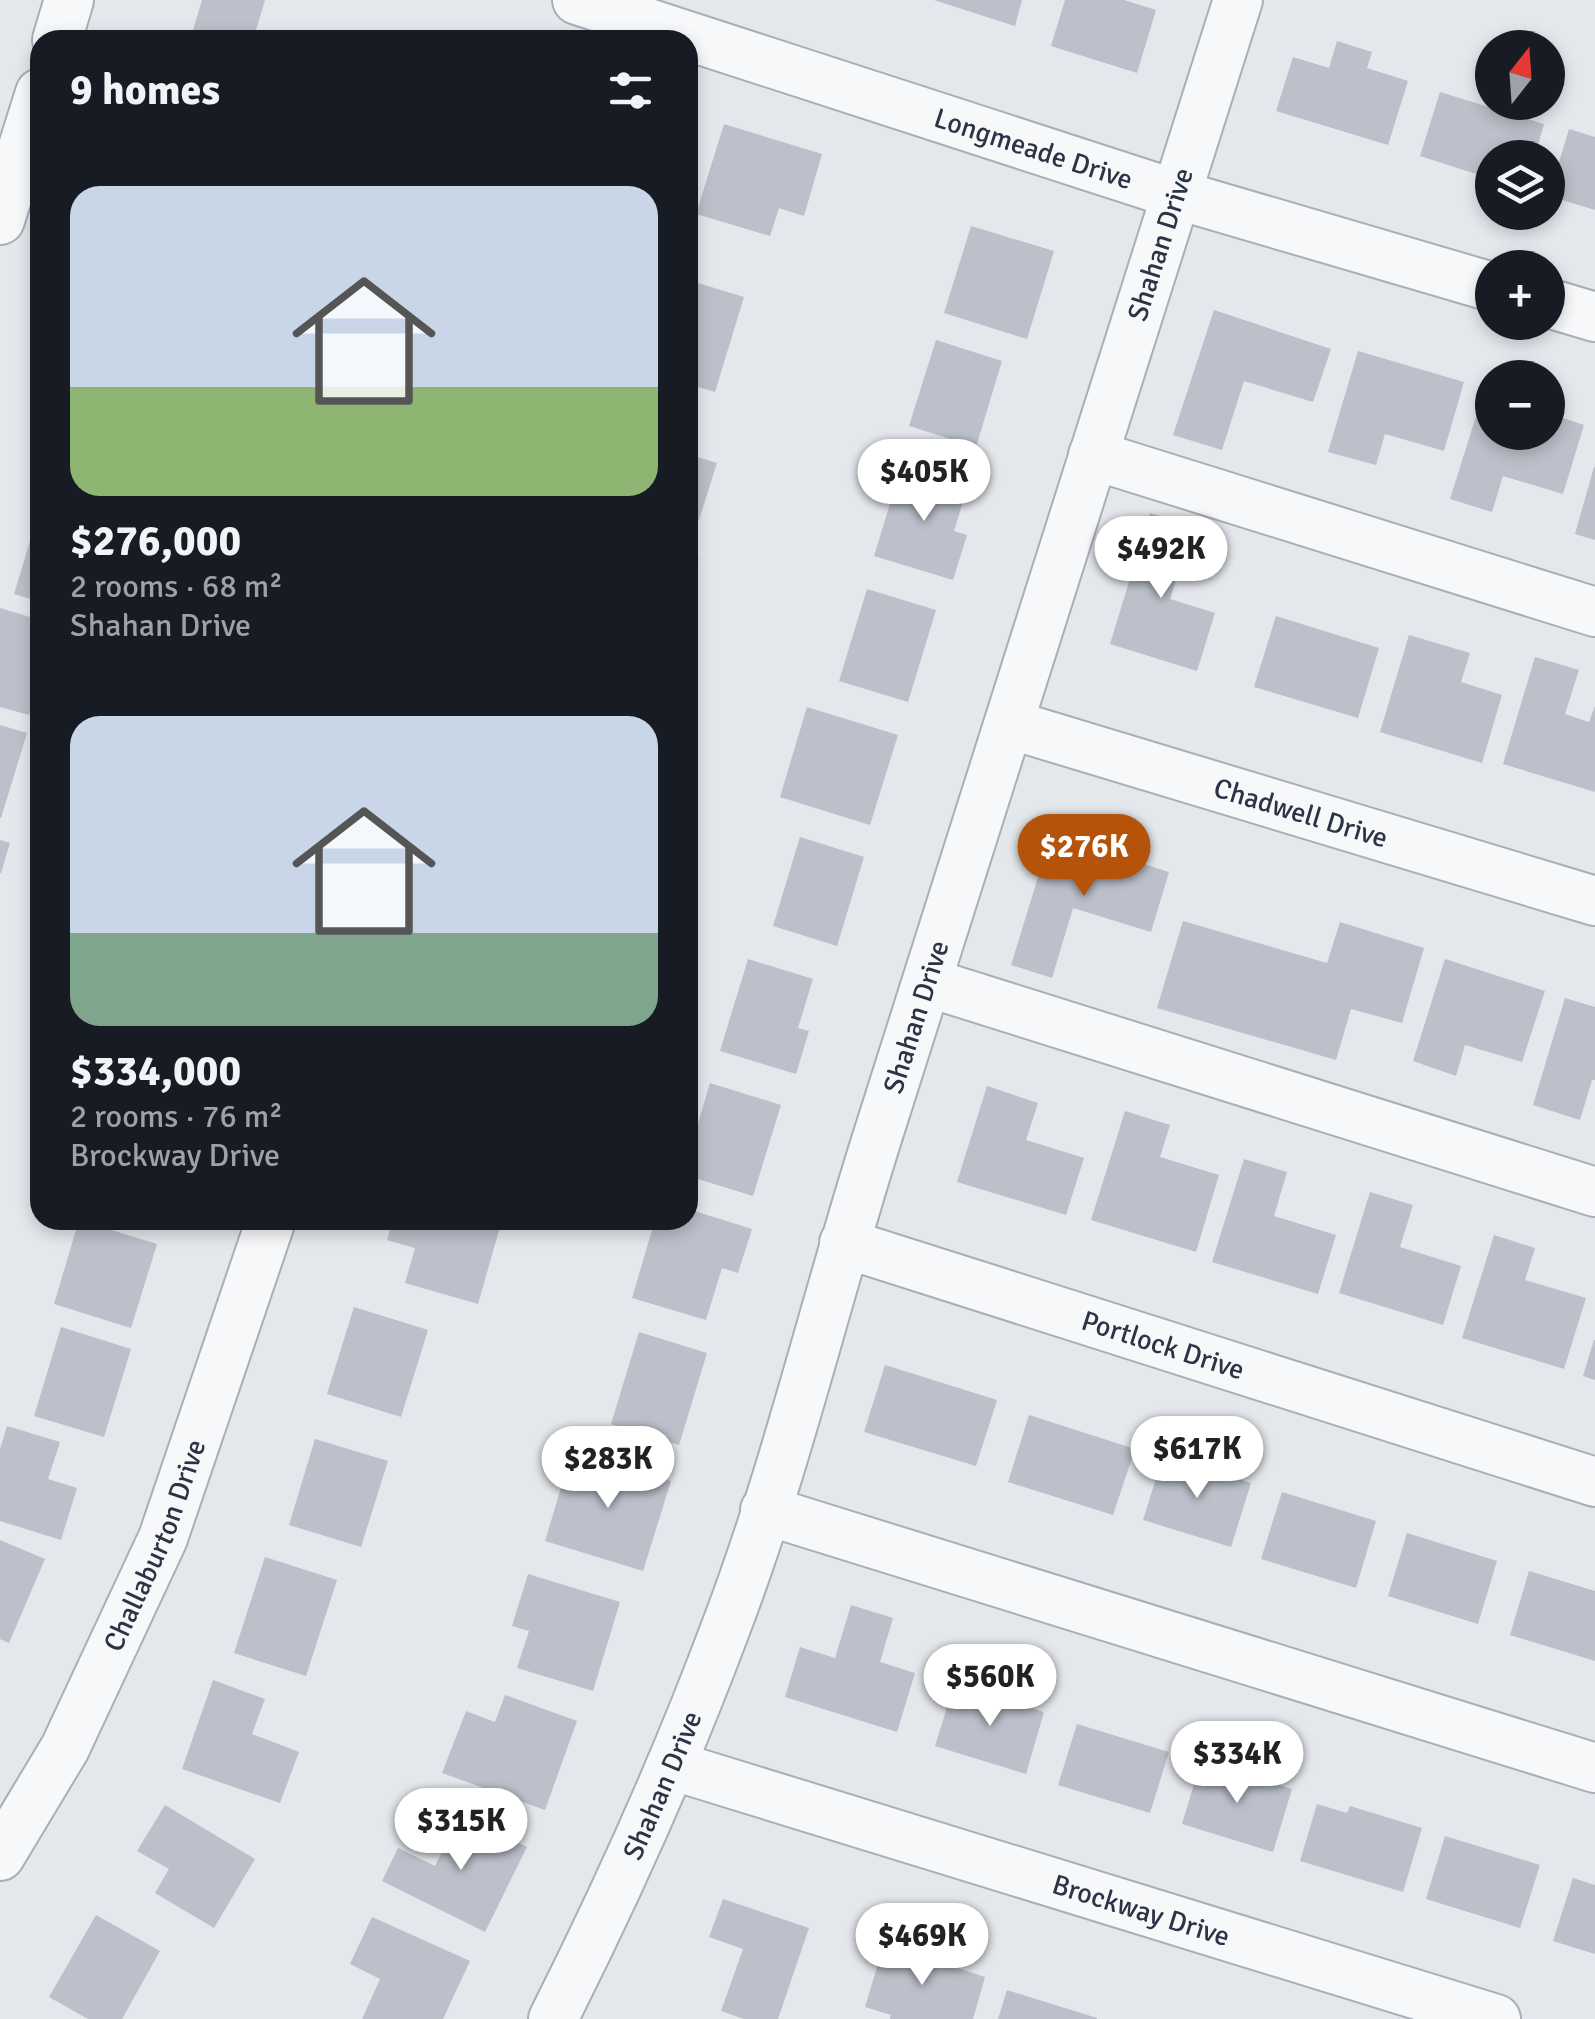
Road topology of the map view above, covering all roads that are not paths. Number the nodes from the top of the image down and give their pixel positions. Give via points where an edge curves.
1 (69, 0) edge
2 (577, 0) edge
3 (1238, 0) edge
4 (59, 30) edge
5 (643, 30) edge
6 (698, 48) edge
7 (30, 125) edge
8 (1175, 194) junction
9 (0, 220) edge
10 (1475, 282) edge
11 (1565, 308) edge
12 (1595, 318) edge
13 (1093, 454) junction
14 (1595, 612) edge
15 (1008, 724) junction
16 (1595, 901) edge
17 (927, 982) junction
18 (1595, 1192) edge
19 (268, 1230) edge
20 (844, 1242) junction
21 (1595, 1482) edge
22 (765, 1510) junction
23 (671, 1765) junction
24 (1595, 1768) edge
25 (0, 1856) edge
26 (553, 2019) edge
27 (1496, 2019) edge

1 - 4 street
2 - 5 street, Longmeade Drive
3 - 8 street, Shahan Drive
6 - 8 street, Longmeade Drive
7 - 9 street
8 - 10 street, Longmeade Drive
8 - 13 street, Shahan Drive
11 - 12 street
13 - 14 street
13 - 15 street, Shahan Drive
15 - 16 street, Chadwell Drive
15 - 17 street, Shahan Drive
17 - 18 street
17 - 20 street, Shahan Drive
19 - 25 street, Challaburton Drive via 163,1538 65,1748
20 - 21 street, Portlock Drive
20 - 22 street, Shahan Drive
22 - 23 street, Shahan Drive
22 - 24 street
23 - 26 street, Shahan Drive
23 - 27 street, Brockway Drive

